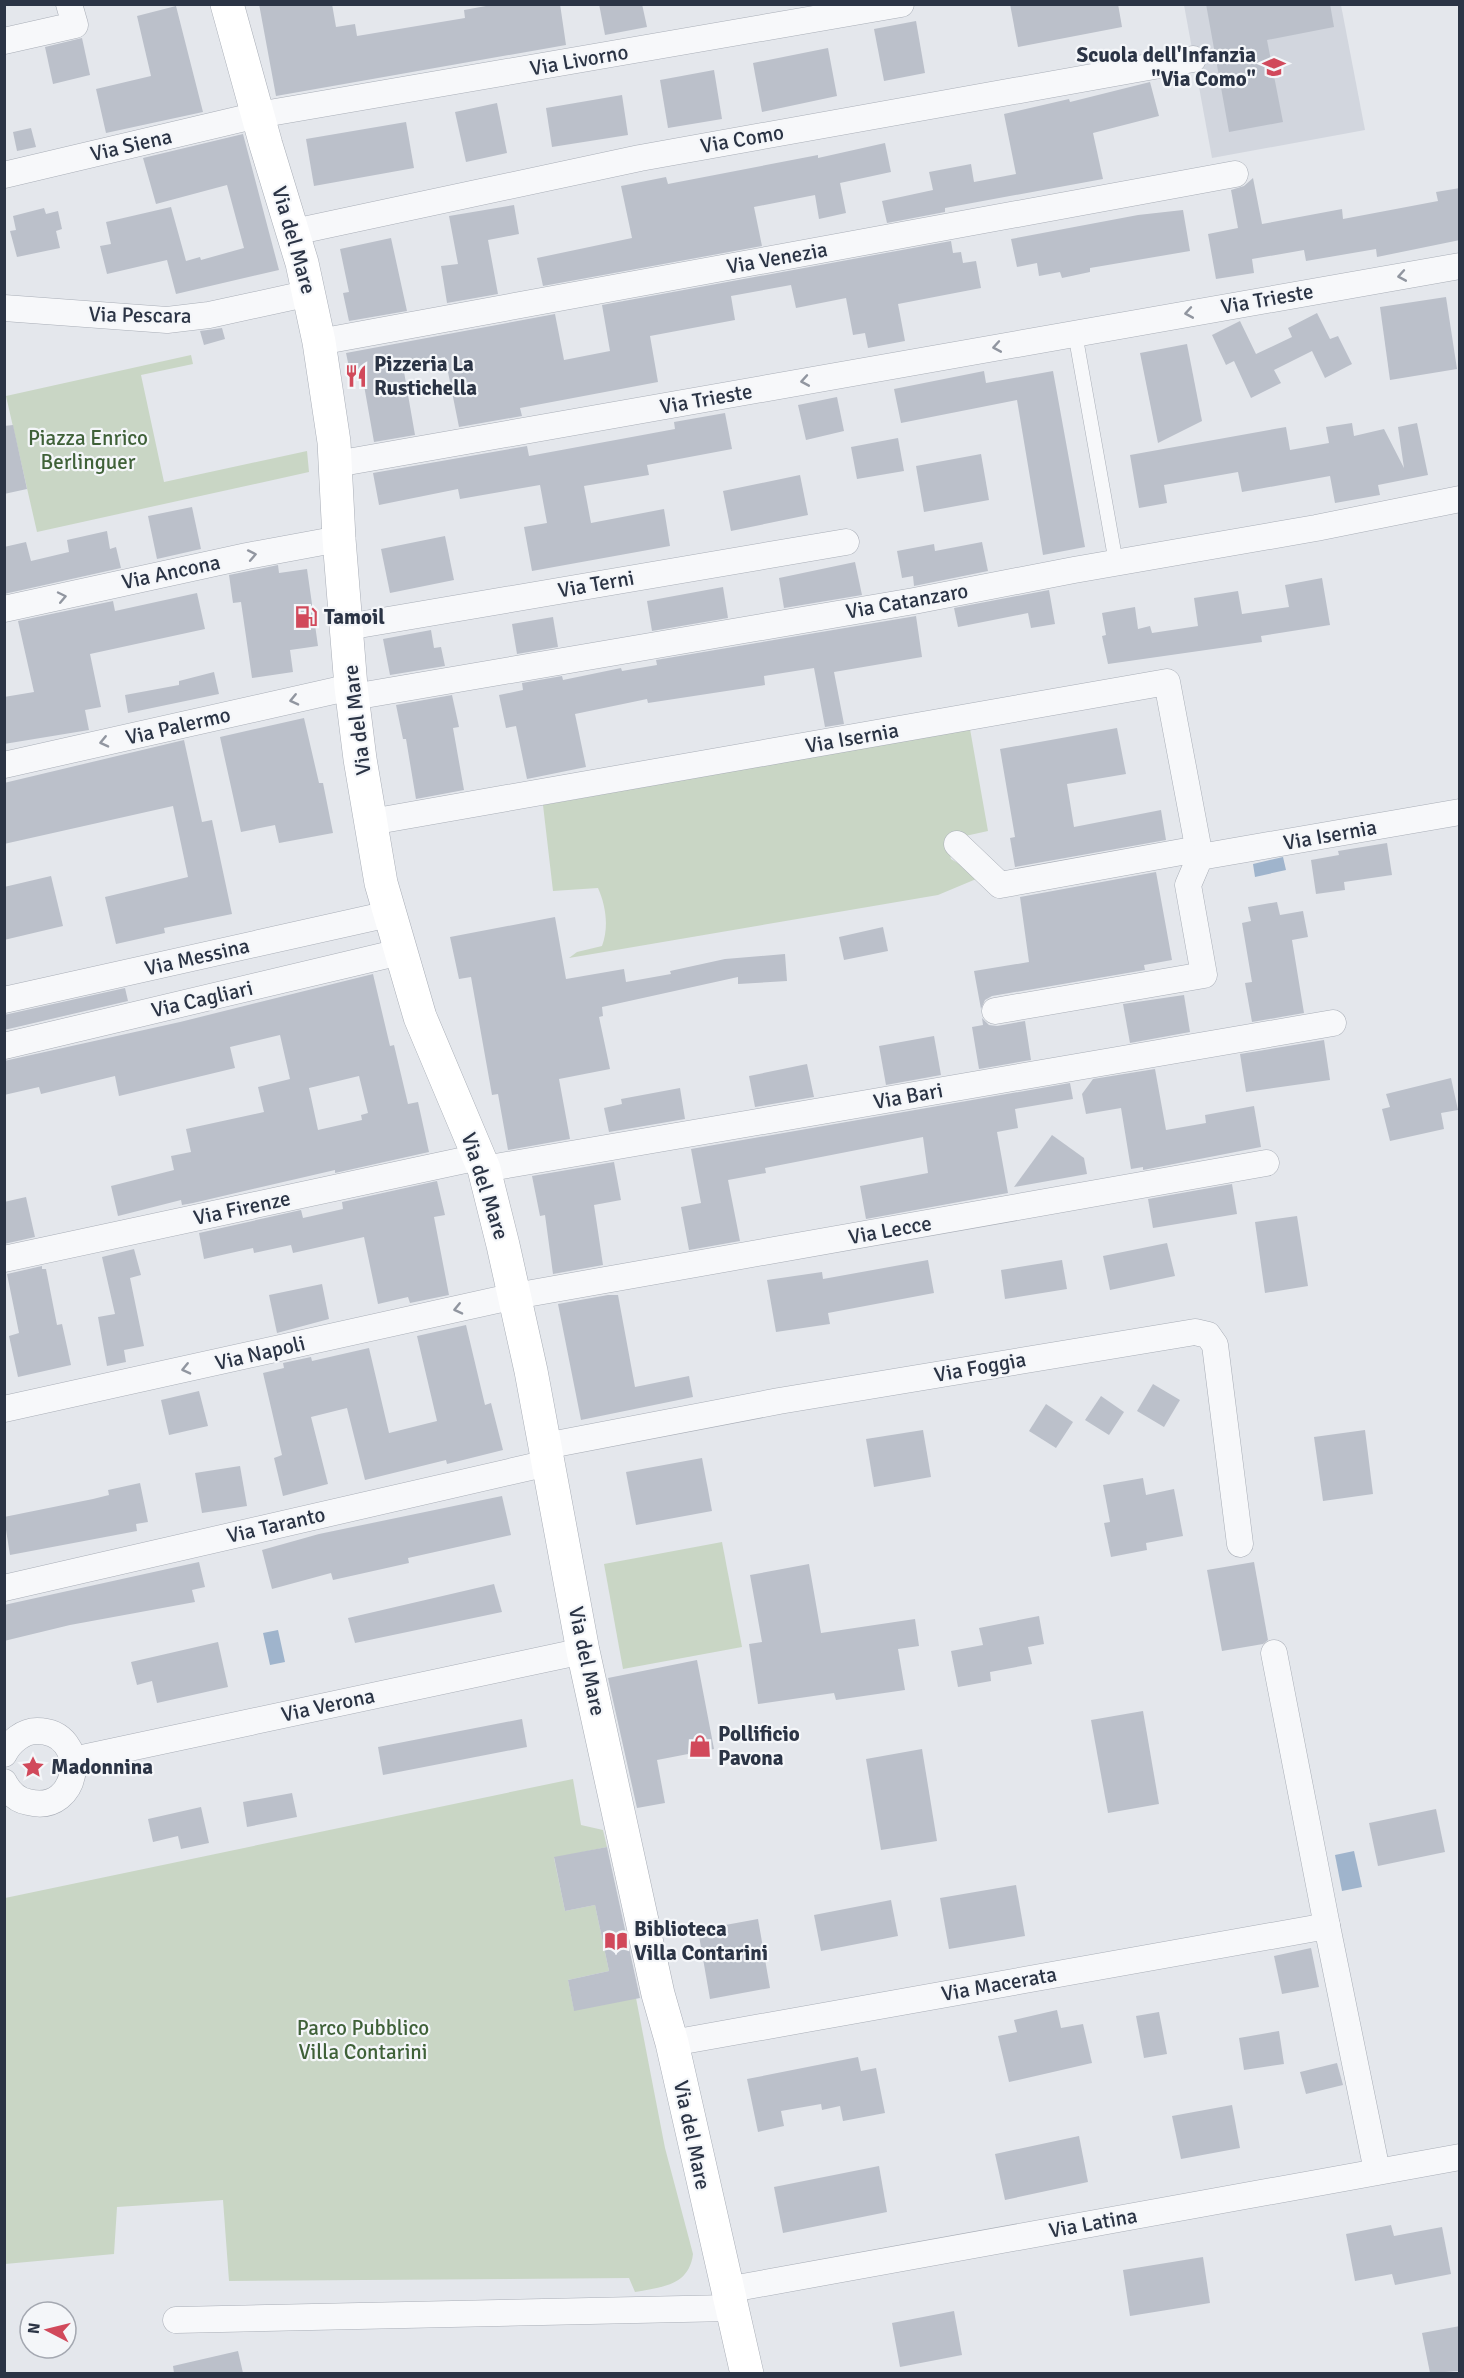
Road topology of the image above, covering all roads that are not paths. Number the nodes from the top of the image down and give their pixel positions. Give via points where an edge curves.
1 (69, 4) edge
2 (227, 4) edge
3 (902, 4) edge
4 (4, 41) edge
5 (1193, 58) dead end
6 (258, 115) junction
7 (1235, 174) dead end
8 (4, 175) edge
9 (294, 232) junction
10 (1460, 266) edge
11 (310, 293) junction
12 (4, 308) edge
13 (1075, 333) junction
14 (319, 342) junction
15 (336, 464) junction
16 (1460, 499) edge
17 (339, 539) junction
18 (846, 542) dead end
19 (1116, 563) junction
20 (4, 609) edge
21 (347, 627) junction
22 (352, 692) junction
23 (4, 765) edge
24 (1460, 812) edge
25 (371, 822) junction
26 (957, 844) dead end
27 (1199, 853) junction
28 (388, 914) junction
29 (400, 952) junction
30 (4, 1000) edge
31 (995, 1011) dead end
32 (1333, 1023) dead end
33 (4, 1046) edge
34 (481, 1163) junction
35 (1266, 1163) dead end
36 (4, 1259) edge
37 (515, 1296) junction
38 (4, 1409) edge
39 (546, 1454) junction
40 (1240, 1544) dead end
41 (4, 1588) edge
42 (583, 1651) junction
43 (1274, 1653) dead end
44 (4, 1754) edge
45 (73, 1760) junction
46 (4, 1782) edge
47 (1327, 1926) junction
48 (672, 2043) junction
49 (1460, 2157) edge
50 (1377, 2171) junction
51 (728, 2299) junction
52 (176, 2320) dead end
53 (747, 2373) edge

1 - 4 street via 75,25
2 - 6 main road, Via del Mare
3 - 6 street, Via Livorno
5 - 9 street, Via Como via 640,158
6 - 8 street, Via Siena
6 - 9 main road, Via del Mare
7 - 14 street, Via Venezia
9 - 11 main road, Via del Mare
10 -> 13 street, Via Trieste
11 - 12 street, Via Pescara via 209,315 166,320
11 - 14 main road, Via del Mare
13 -> 15 street, Via Trieste
13 - 19 lane
14 - 15 main road, Via del Mare
15 - 17 main road, Via del Mare
16 - 19 street, Via Catanzaro
20 -> 17 street, Via Ancona
17 - 21 main road, Via del Mare
18 - 21 street, Via Terni
19 - 22 street, Via Catanzaro via 914,601
21 - 22 main road, Via del Mare
22 -> 23 street, Via Palermo
22 - 25 main road, Via del Mare
24 - 27 street, Via Isernia
25 - 27 street, Via Isernia via 1167,682
25 - 28 main road, Via del Mare
26 - 27 street, Via Isernia via 999,885
27 - 31 street via 1188,885 1204,975
28 - 29 main road, Via del Mare
28 - 30 street, Via Messina
29 - 33 street, Via Cagliari
29 - 34 main road, Via del Mare via 420,1017
32 - 34 street, Via Bari
34 - 36 street, Via Firenze
34 - 37 main road, Via del Mare
35 - 37 street, Via Lecce
37 -> 38 street, Via Napoli
37 - 39 main road, Via del Mare
39 - 40 street, Via Foggia via 790,1399 1195,1332 1208,1335 1215,1345
39 - 41 street, Via Taranto
39 - 42 main road, Via del Mare
42 - 45 street, Via Verona
42 - 48 main road, Via del Mare
43 - 47 street
44 - 45 street via 13,1741 36,1731 59,1739
45 - 46 street via 71,1782 65,1792 45,1803 23,1801
47 - 48 street, Via Macerata
47 - 50 street
48 - 51 main road, Via del Mare
49 - 50 street, Via Latina
50 - 51 street, Via Latina
51 - 52 street, Via Latina
51 - 53 main road, Via del Mare

